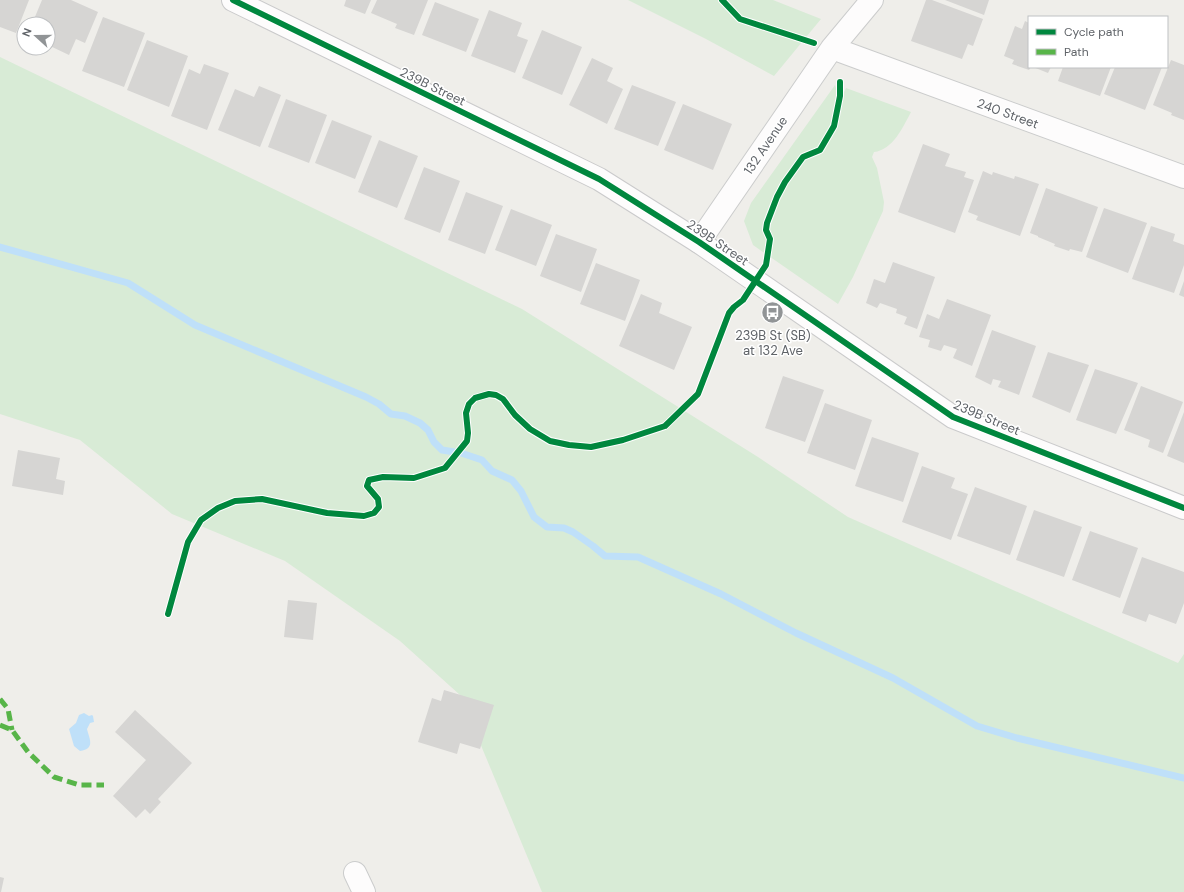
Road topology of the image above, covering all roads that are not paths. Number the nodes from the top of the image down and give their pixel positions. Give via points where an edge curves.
1 (233, 0) edge
2 (872, 0) edge
3 (832, 48) junction
4 (1184, 177) edge
5 (699, 242) junction
6 (1184, 508) edge

1 - 5 street, 239B Street via 599,179
2 - 3 street, 132 Avenue
3 - 4 street, 240 Street
3 - 5 street, 132 Avenue
5 - 6 street, 239B Street via 953,417

